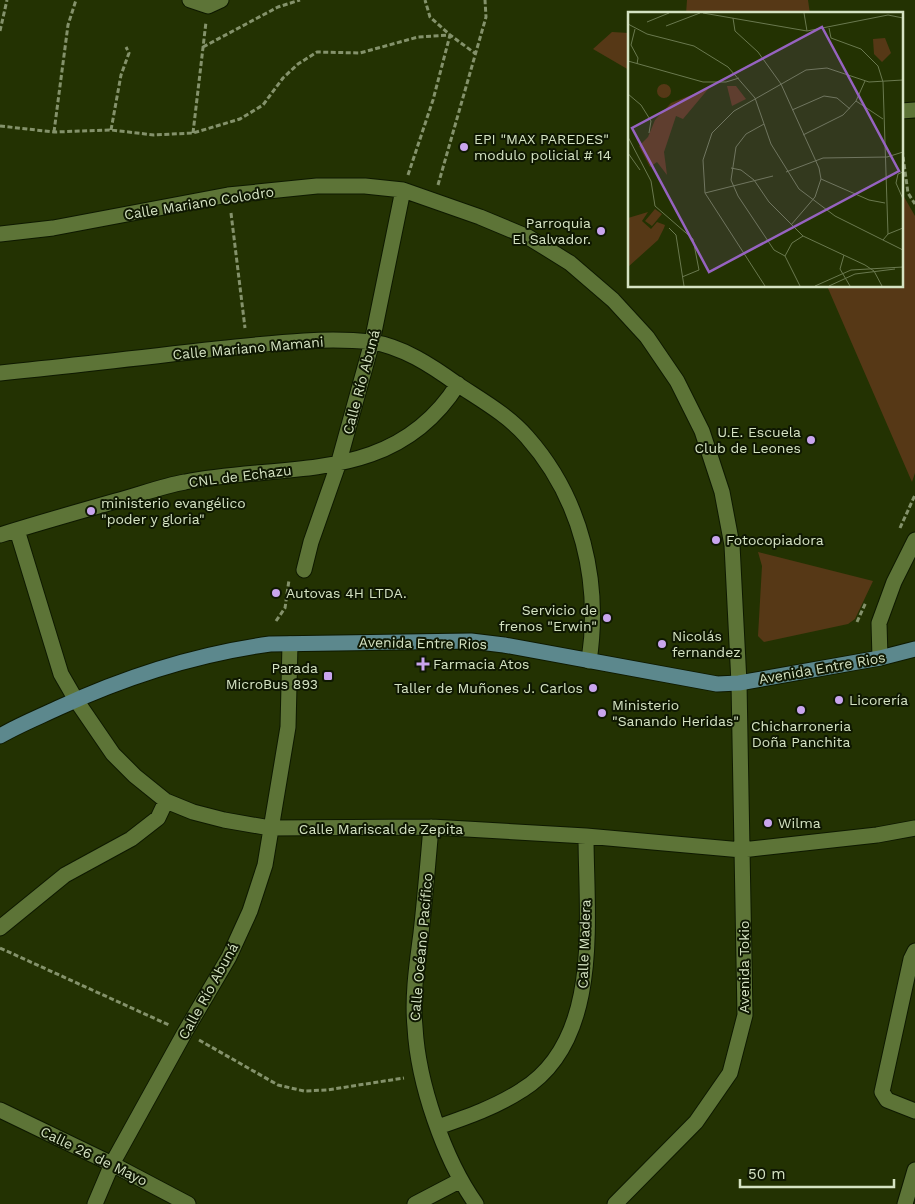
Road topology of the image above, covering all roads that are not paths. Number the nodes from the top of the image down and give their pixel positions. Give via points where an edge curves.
1 (190, 0) edge
2 (215, 3) edge
3 (915, 110) edge
4 (902, 111) edge
5 (402, 190) junction
6 (0, 234) edge
7 (372, 342) junction
8 (0, 373) edge
9 (458, 384) junction
10 (338, 465) junction
11 (17, 530) junction
12 (0, 535) edge
13 (915, 540) edge
14 (304, 570) dead end
15 (290, 644) junction
16 (915, 649) edge
17 (880, 658) junction
18 (589, 662) junction
19 (739, 683) junction
20 (76, 700) junction
21 (0, 736) edge
22 (166, 801) junction
23 (431, 827) junction
24 (270, 828) junction
25 (915, 828) edge
26 (586, 836) junction
27 (742, 850) junction
28 (0, 928) edge
29 (915, 951) edge
30 (0, 1110) edge
31 (915, 1111) edge
32 (438, 1127) junction
33 (112, 1164) junction
34 (915, 1170) edge
35 (459, 1181) junction
36 (95, 1204) edge
37 (188, 1204) edge
38 (415, 1204) edge
39 (476, 1204) edge
40 (615, 1204) edge
41 (905, 1204) edge

1 - 2 street
3 - 4 street
5 - 6 street, Calle Mariano Colodro via 317,186 228,196 52,228
5 - 7 street, Calle Río Abuná
5 - 19 street, Calle Mariano Colodro via 528,237 570,264 613,300 647,337 677,381 702,432 722,492 732,545
7 - 8 street, Calle Mariano Mamani via 247,346
7 - 9 street, Calle Mariano Mamani via 432,366
7 - 10 street, Calle Río Abuná
9 - 10 street, CNL de Echazu via 446,404 421,429 387,448
9 - 18 street, Calle Mariano Mamani via 527,437 545,462 574,515 591,573 593,636
10 - 11 street, CNL de Echazu via 185,482
10 - 14 street, Calle Río Abuná
11 - 12 street, CNL de Echazu
11 - 20 street, Calle Mariscal de Zepita via 60,674
13 - 17 street via 894,582 879,623
15 - 18 main road, Avenida Entre Rios via 471,641
15 - 20 main road, Avenida Entre Rios via 242,648 173,665 118,682
15 - 24 street, Calle Río Abuná via 288,727
16 - 17 main road, Avenida Entre Rios
17 - 19 main road, Avenida Entre Rios
18 - 19 main road, Avenida Entre Rios via 700,681
19 - 27 street, Avenida Tokio
20 - 21 main road, Avenida Entre Rios
20 - 22 street, Calle Mariscal de Zepita via 113,754
22 - 24 street, Calle Mariscal de Zepita via 224,820
22 - 28 street via 158,818 130,839 65,874
23 - 24 street, Calle Mariscal de Zepita
23 - 26 street, Calle Mariscal de Zepita
23 - 32 street, Calle Océano Pacífico via 414,1027 422,1075
24 - 33 street, Calle Río Abuná via 265,864 250,911 229,957
25 - 27 street, Calle Mariscal de Zepita
26 - 27 street, Calle Mariscal de Zepita
26 - 32 street, Calle Madera via 585,975 580,1005 570,1034 560,1053 524,1090
27 - 40 street, Avenida Tokio via 745,1015 730,1073 696,1122
29 - 31 street via 882,1092 887,1100
30 - 33 street, Calle 26 de Mayo
32 - 35 street, Calle Océano Pacífico
33 - 36 street, Calle Río Abuná
33 - 37 street, Calle 26 de Mayo
34 - 41 street
35 - 38 street
35 - 39 street, Calle Océano Pacífico

